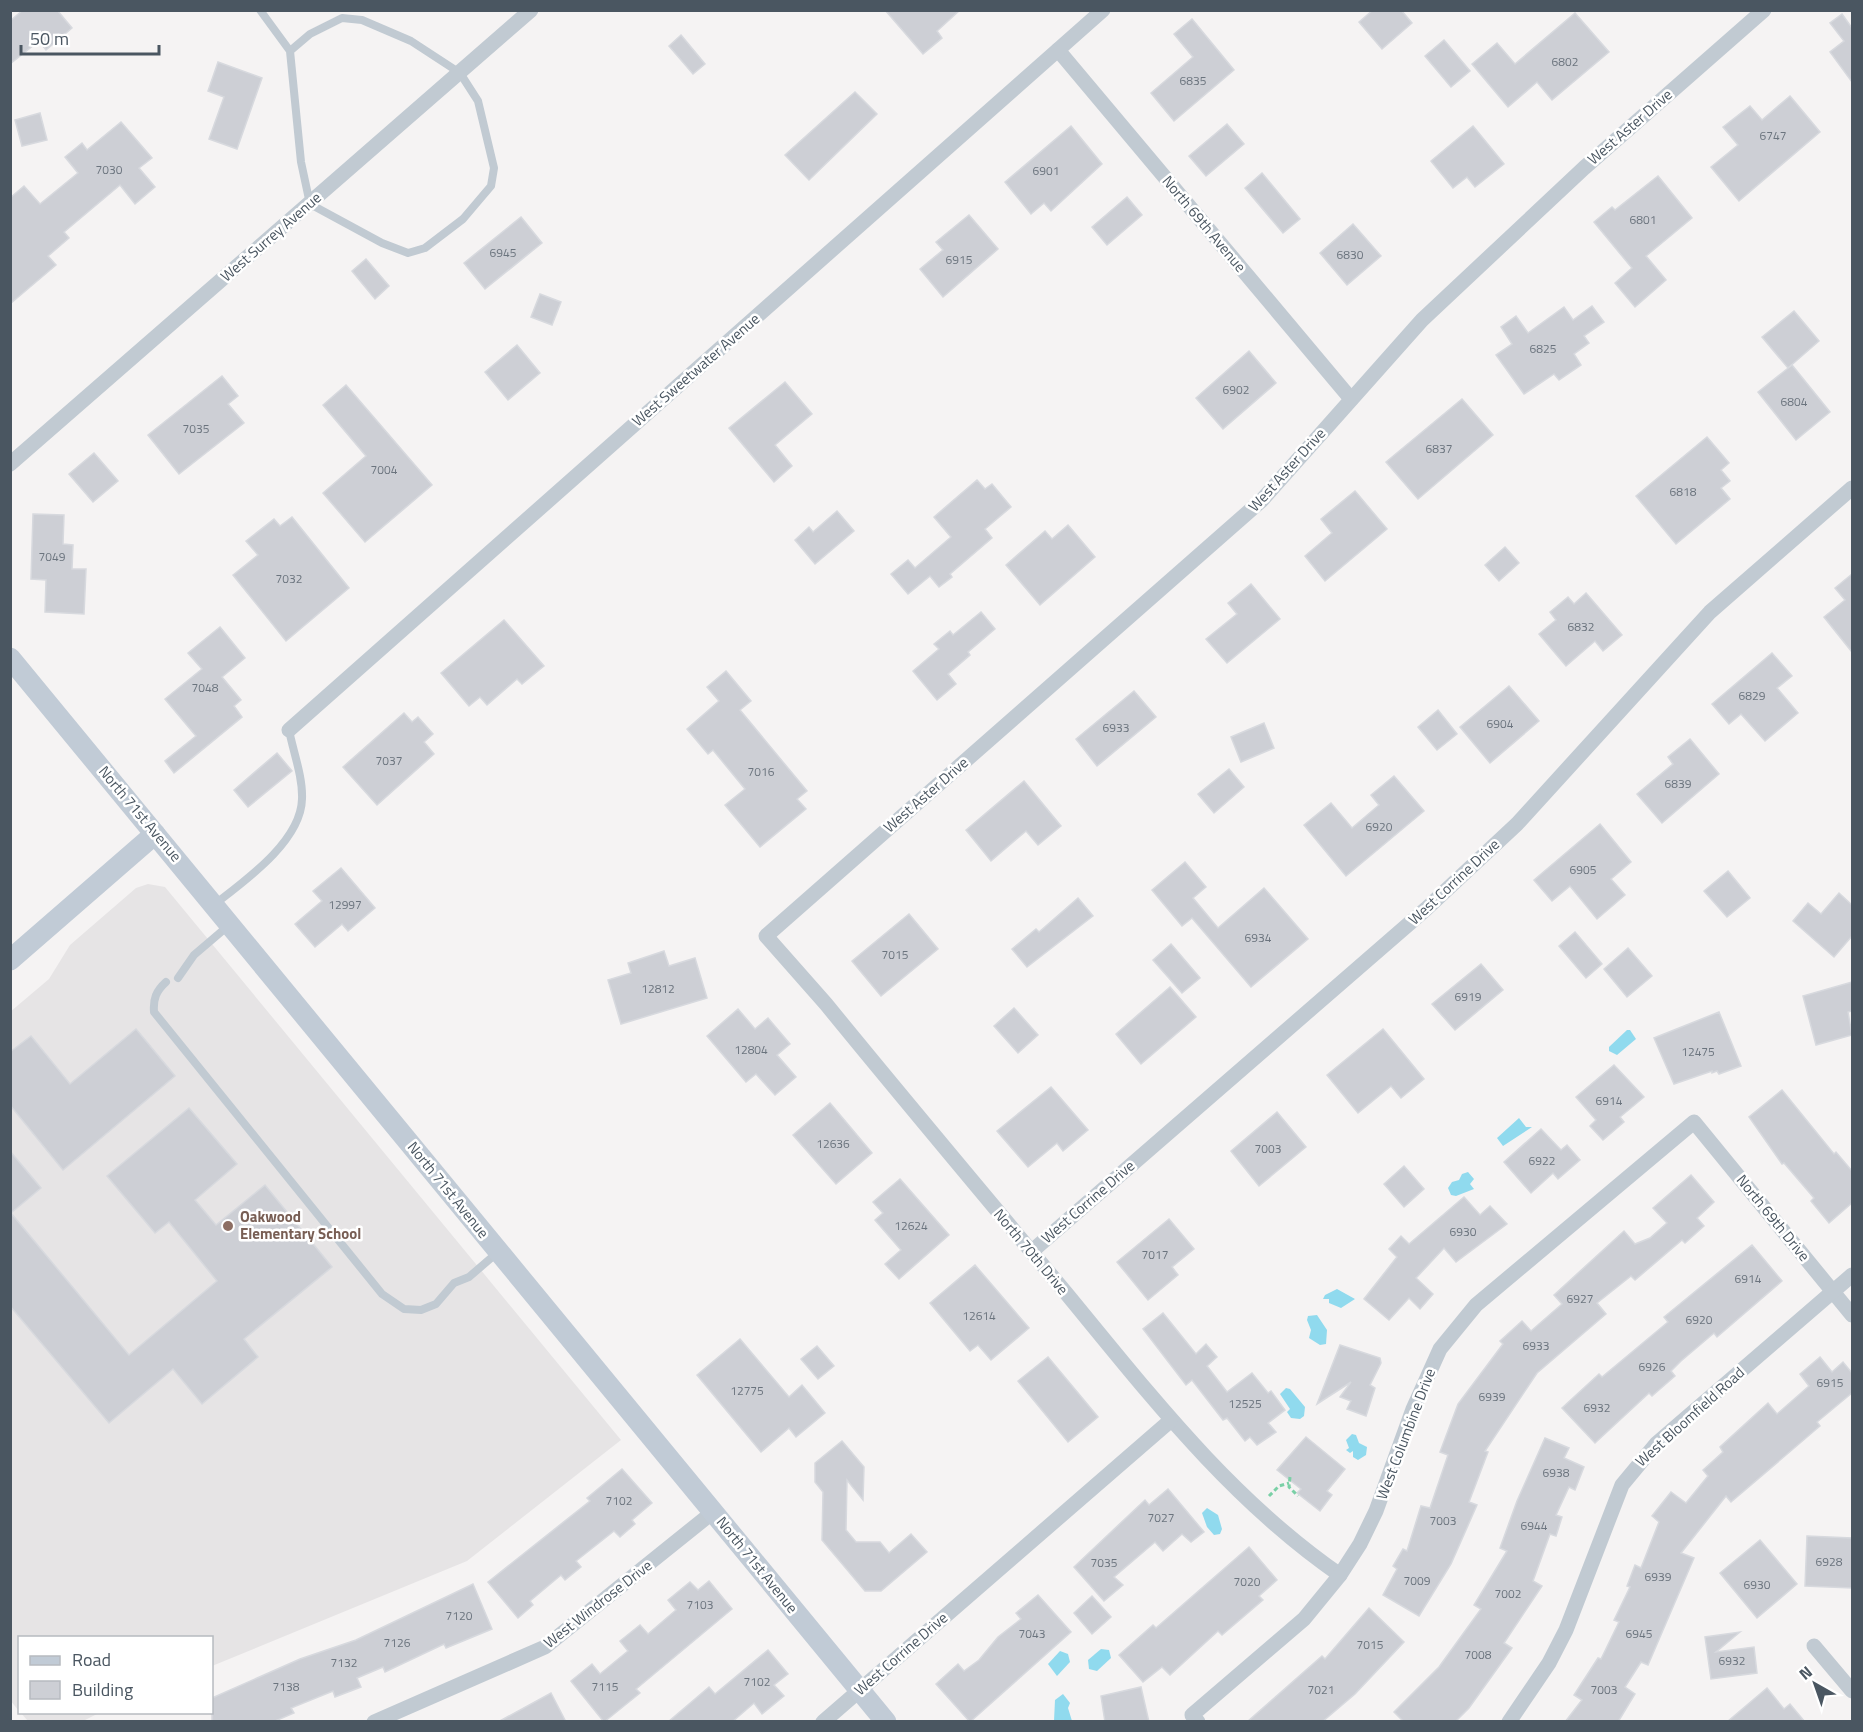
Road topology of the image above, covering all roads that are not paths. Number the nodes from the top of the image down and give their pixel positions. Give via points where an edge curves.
1 (260, 10) edge
2 (531, 10) edge
3 (1103, 10) edge
4 (1764, 10) edge
5 (1058, 50) junction
6 (290, 51) junction
7 (460, 73) junction
8 (309, 204) junction
9 (1351, 399) junction
10 (10, 464) edge
11 (1852, 488) edge
12 (10, 658) edge
13 (289, 730) joint
14 (155, 834) junction
15 (214, 905) junction
16 (230, 924) junction
17 (766, 936) joint
18 (10, 960) edge
19 (178, 978) dead end
20 (166, 982) dead end
21 (1694, 1122) joint
22 (499, 1251) junction
23 (1031, 1252) junction
24 (1852, 1275) edge
25 (1833, 1292) junction
26 (1852, 1315) edge
27 (1170, 1421) junction
28 (713, 1512) junction
29 (1340, 1575) junction
30 (1814, 1646) dead end
31 (860, 1690) junction
32 (1852, 1691) edge
33 (1195, 1718) edge
34 (374, 1722) edge
35 (823, 1722) edge
36 (886, 1722) edge
37 (1509, 1722) edge

1 - 6 lane
2 - 7 street, West Surrey Avenue
3 - 5 street, West Sweetwater Avenue
4 - 9 street, West Aster Drive via 1514,233 1422,320
5 - 9 street, North 69th Avenue
5 - 13 street, West Sweetwater Avenue
6 - 7 lane via 310,34 342,18 363,20 411,41
6 - 8 lane
7 - 8 street, West Surrey Avenue
7 - 8 lane via 478,101 494,168 491,186 463,219 425,248 408,253
8 - 10 street, West Surrey Avenue
9 - 17 street, West Aster Drive via 1262,500
11 - 23 street, West Corrine Drive via 1710,612 1517,824 1434,902
12 - 14 street, North 71st Avenue
13 - 15 lane via 302,797 299,820 286,841
14 - 15 street, North 71st Avenue
14 - 18 street
15 - 16 street, North 71st Avenue
16 - 19 lane via 194,955
16 - 22 street, North 71st Avenue
17 - 23 street, North 70th Drive
20 - 22 lane via 153,1001 154,1012 393,1304 404,1310 421,1310 436,1304 454,1283
21 - 25 street, North 69th Drive
21 - 29 street, West Columbine Drive via 1476,1305 1440,1349 1413,1409 1376,1511
22 - 28 street, North 71st Avenue
23 - 27 street, North 70th Drive
24 - 25 street, West Bloomfield Road
25 - 26 street, North 69th Drive
25 - 37 street, West Bloomfield Road via 1633,1468 1610,1510 1566,1630
27 - 29 street, North 70th Drive via 1257,1509
27 - 31 street, West Corrine Drive
28 - 31 street, North 71st Avenue
28 - 34 street, West Windrose Drive via 545,1647
29 - 33 street, West Columbine Drive via 1304,1620
30 - 32 street
31 - 35 street, West Corrine Drive
31 - 36 street, North 71st Avenue

